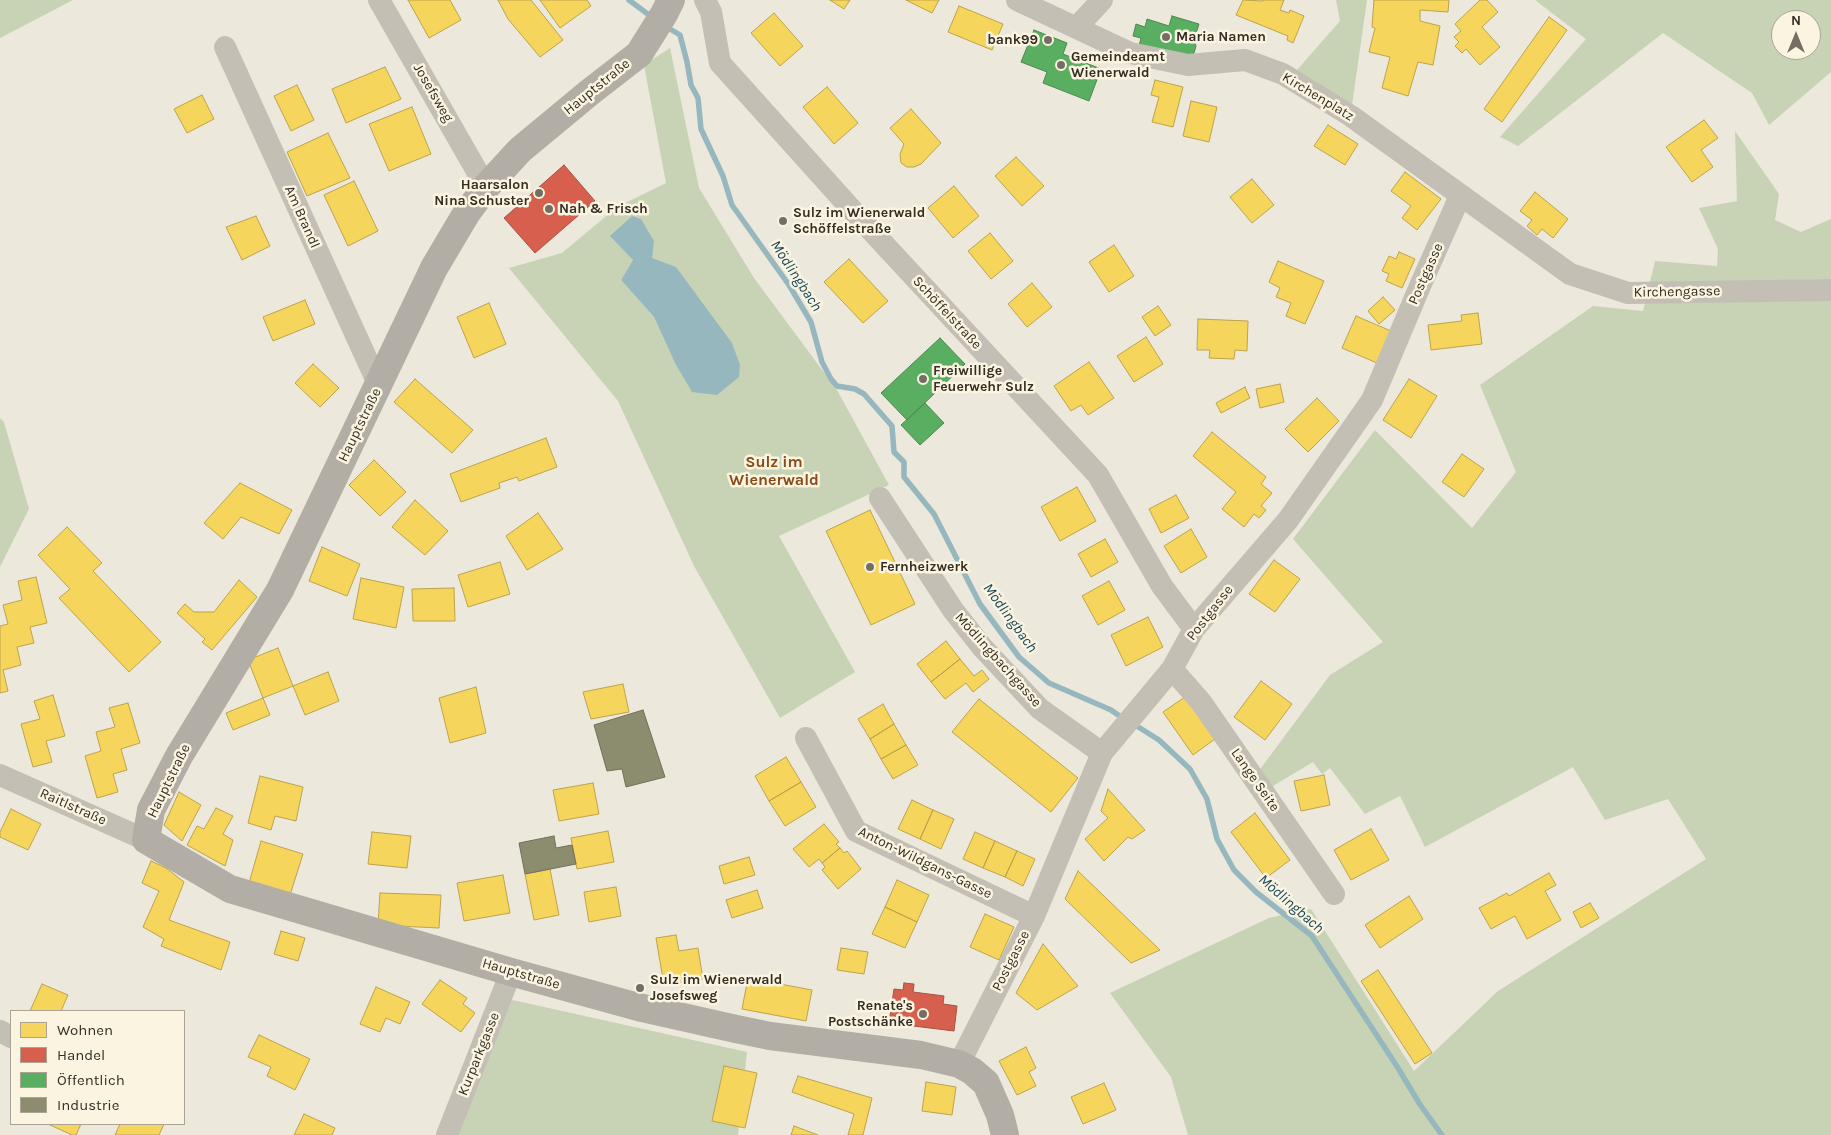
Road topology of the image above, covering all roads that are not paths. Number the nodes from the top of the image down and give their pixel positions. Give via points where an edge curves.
1 (379, 0) edge
2 (671, 0) edge
3 (705, 0) edge
4 (1017, 0) edge
5 (1102, 0) edge
6 (1077, 28) junction
7 (225, 47) dead end
8 (486, 187) junction
9 (1460, 196) junction
10 (1831, 290) edge
11 (379, 386) junction
12 (880, 498) dead end
13 (1194, 629) junction
14 (1172, 669) junction
15 (806, 738) dead end
16 (1102, 753) junction
17 (0, 775) edge
18 (146, 840) junction
19 (1334, 894) dead end
20 (1034, 916) junction
21 (511, 972) junction
22 (958, 1064) junction
23 (447, 1135) edge
24 (1005, 1135) edge

1 - 8 street, Josefsweg
2 - 8 main road, Hauptstraße via 639,54 520,150
3 - 13 street, Schöffelstraße via 711,12 720,63 1098,475 1162,586
4 - 6 street, Kirchenplatz
5 - 6 street
6 - 9 street, Kirchenplatz via 1130,53 1188,65 1245,60 1283,74 1351,116
7 - 11 street, Am Brandl
8 - 11 main road, Hauptstraße via 434,268
9 - 10 street, Kirchengasse via 1570,274 1628,293
9 - 13 street, Postgasse via 1372,400 1288,520
11 - 18 main road, Hauptstraße via 280,590 179,756 155,802
12 - 16 street, Mödlingbachgasse via 953,610 982,647 1040,709
13 - 14 street, Postgasse
14 - 16 street, Postgasse
14 - 19 street, Lange Seite via 1201,702
15 - 20 street, Anton-Wildgans-Gasse via 856,831
16 - 20 street, Postgasse
17 - 18 street, Raitlstraße
18 - 21 main road, Hauptstraße via 230,889
20 - 22 street, Postgasse
21 - 22 main road, Hauptstraße via 638,1007 770,1036 921,1055
21 - 23 street, Kurparkgasse
22 - 24 main road, Hauptstraße via 986,1083

